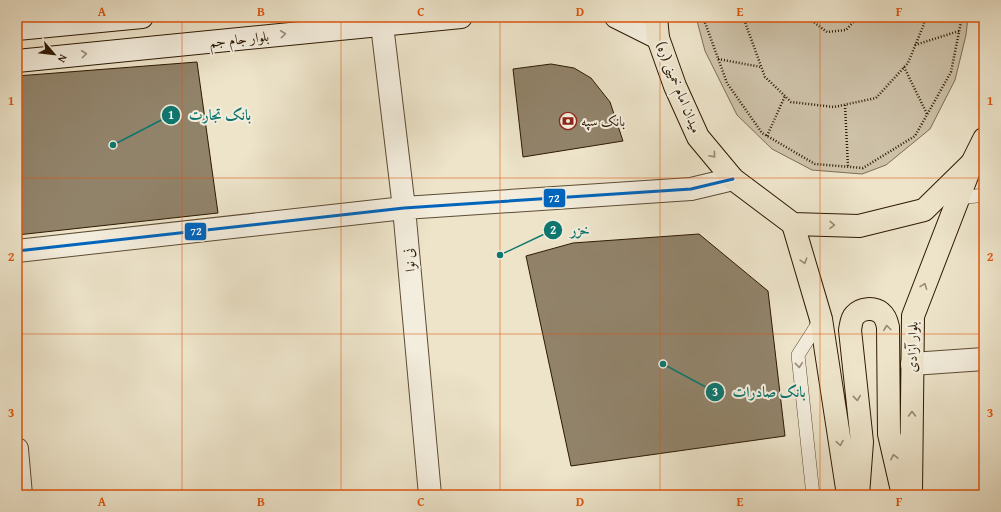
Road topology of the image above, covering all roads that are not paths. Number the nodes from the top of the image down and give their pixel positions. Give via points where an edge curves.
1 (142, 17) edge
2 (461, 17) edge
3 (616, 17) edge
4 (305, 25) edge
5 (382, 25) junction
6 (657, 27) edge
7 (17, 29) edge
8 (17, 61) edge
9 (984, 139) edge
10 (972, 163) junction
11 (733, 179) junction
12 (984, 195) edge
13 (959, 198) junction
14 (404, 208) junction
15 (793, 224) junction
16 (17, 251) edge
17 (821, 319) junction
18 (984, 359) edge
19 (912, 364) junction
20 (17, 450) edge
21 (21, 495) edge
22 (430, 495) edge
23 (813, 495) edge
24 (848, 495) edge
25 (858, 495) edge
26 (903, 495) edge
27 (911, 495) edge

1 - 7 street
2 - 5 street, بلوار جام جم
3 - 6 street
4 - 5 street, بلوار جام جم
8 -> 4 street, بلوار جام جم
5 - 14 street, نی نوا
6 -> 11 main road, میدان امام خمینی (ره) via 675,86 698,137
9 - 10 main road
10 - 13 main road, بلوار آزادی
15 -> 10 main road via 859,226 924,210
11 - 14 street via 691,190
11 - 15 main road, میدان امام خمینی (ره)
12 - 13 lane
19 -> 13 main road, بلوار آزادی via 913,316
14 - 16 street
14 - 22 street, نی نوا
15 -> 17 main road
17 -> 23 lane via 798,355
17 -> 24 main road
18 - 19 street
27 -> 19 main road, بلوار آزادی
20 - 21 street
26 -> 25 main road via 890,434 888,327 882,313 875,309 860,311 854,315 850,330 862,442

